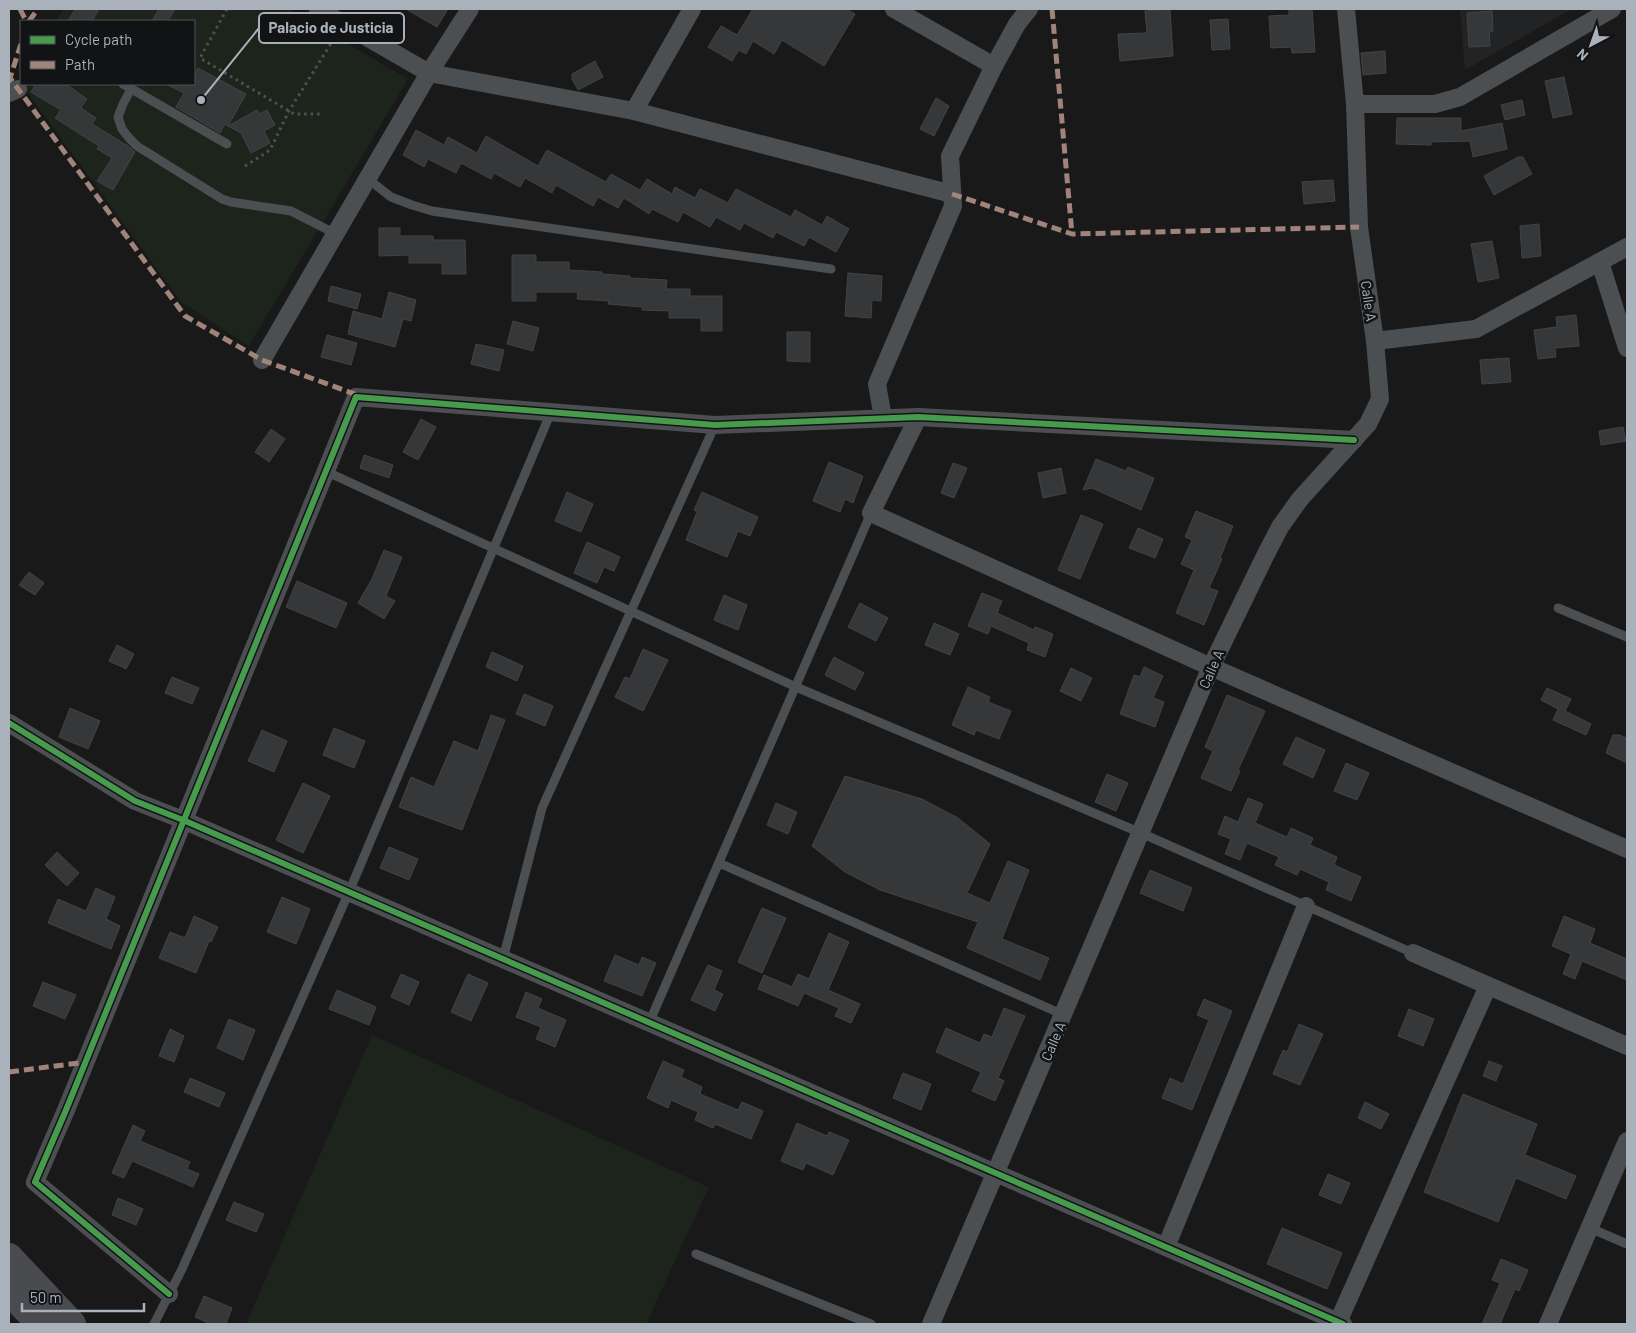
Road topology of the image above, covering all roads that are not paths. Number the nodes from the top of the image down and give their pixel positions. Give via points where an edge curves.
1 (318, 9) edge
2 (470, 9) edge
3 (692, 9) edge
4 (894, 9) edge
5 (1028, 9) edge
6 (1346, 9) edge
7 (1612, 9) edge
8 (994, 66) junction
9 (429, 73) junction
10 (127, 86) edge
11 (1355, 104) junction
12 (634, 111) junction
13 (226, 144) dead end
14 (368, 179) junction
15 (952, 194) junction
16 (336, 234) junction
17 (1627, 247) edge
18 (1600, 262) junction
19 (831, 269) dead end
20 (1375, 341) junction
21 (1627, 348) edge
22 (262, 360) dead end
23 (551, 412) junction
24 (918, 417) junction
25 (883, 418) junction
26 (716, 425) junction
27 (1354, 440) junction
28 (325, 471) junction
29 (872, 513) junction
30 (494, 549) junction
31 (1558, 608) dead end
32 (630, 612) junction
33 (1627, 637) edge
34 (1211, 667) junction
35 (796, 687) junction
36 (9, 723) edge
37 (183, 820) junction
38 (1141, 833) junction
39 (1627, 849) edge
40 (719, 863) junction
41 (349, 892) junction
42 (1306, 906) junction
43 (1413, 953) joint
44 (504, 959) junction
45 (1488, 986) junction
46 (1064, 1015) junction
47 (649, 1023) junction
48 (1627, 1046) edge
49 (1627, 1141) edge
50 (996, 1174) junction
51 (1590, 1228) junction
52 (1627, 1244) edge
53 (1166, 1247) junction
54 (696, 1254) dead end
55 (9, 1257) edge
56 (9, 1292) edge
57 (169, 1294) junction
58 (1341, 1323) edge
59 (41, 1324) edge
60 (72, 1324) edge
61 (154, 1324) edge
62 (871, 1324) edge
63 (931, 1324) edge
64 (1548, 1324) edge

1 - 9 street
2 - 9 street
3 - 12 street
4 - 8 street
5 - 8 street
6 - 11 street, Calle A
7 - 11 street via 1460,97 1435,104
8 - 15 street via 950,156
9 - 12 street
9 - 14 street
10 - 13 lane
10 - 16 lane via 118,117 122,129 137,146 222,199 290,211
11 - 20 street, Calle A via 1359,227
12 - 15 street
14 - 16 street
14 - 19 lane via 391,197 432,211
15 - 25 street via 953,206 876,384
16 - 22 street
17 - 18 street
18 - 20 street via 1476,329
18 - 21 street
20 - 27 street, Calle A via 1380,399 1368,424
23 - 26 street
23 - 28 street via 356,397
23 - 30 lane
24 - 25 street
24 - 27 street
24 - 29 street
25 - 26 street
26 - 32 lane
27 - 34 street, Calle A via 1300,499 1280,527
28 - 30 lane
28 - 37 street
29 - 34 street
29 - 35 lane
30 - 32 lane
30 - 41 lane
31 - 33 lane
32 - 35 lane
32 - 44 lane via 542,808
34 - 38 street, Calle A
34 - 39 street
35 - 38 lane
35 - 40 lane
36 - 37 street via 135,801
37 - 41 street
37 - 57 street via 36,1182
38 - 42 lane
38 - 46 street, Calle A
40 - 46 lane
40 - 47 lane
41 - 44 street
41 - 57 lane
42 - 43 lane
42 - 53 street
43 - 45 street
44 - 47 street
45 - 48 street
45 - 58 street
46 - 50 street, Calle A
47 - 50 street
49 - 51 street
50 - 53 street
50 - 63 street, Calle A
51 - 52 lane
51 - 64 street
53 - 58 street
54 - 62 lane
55 - 60 highway
56 - 59 highway
57 - 61 lane

